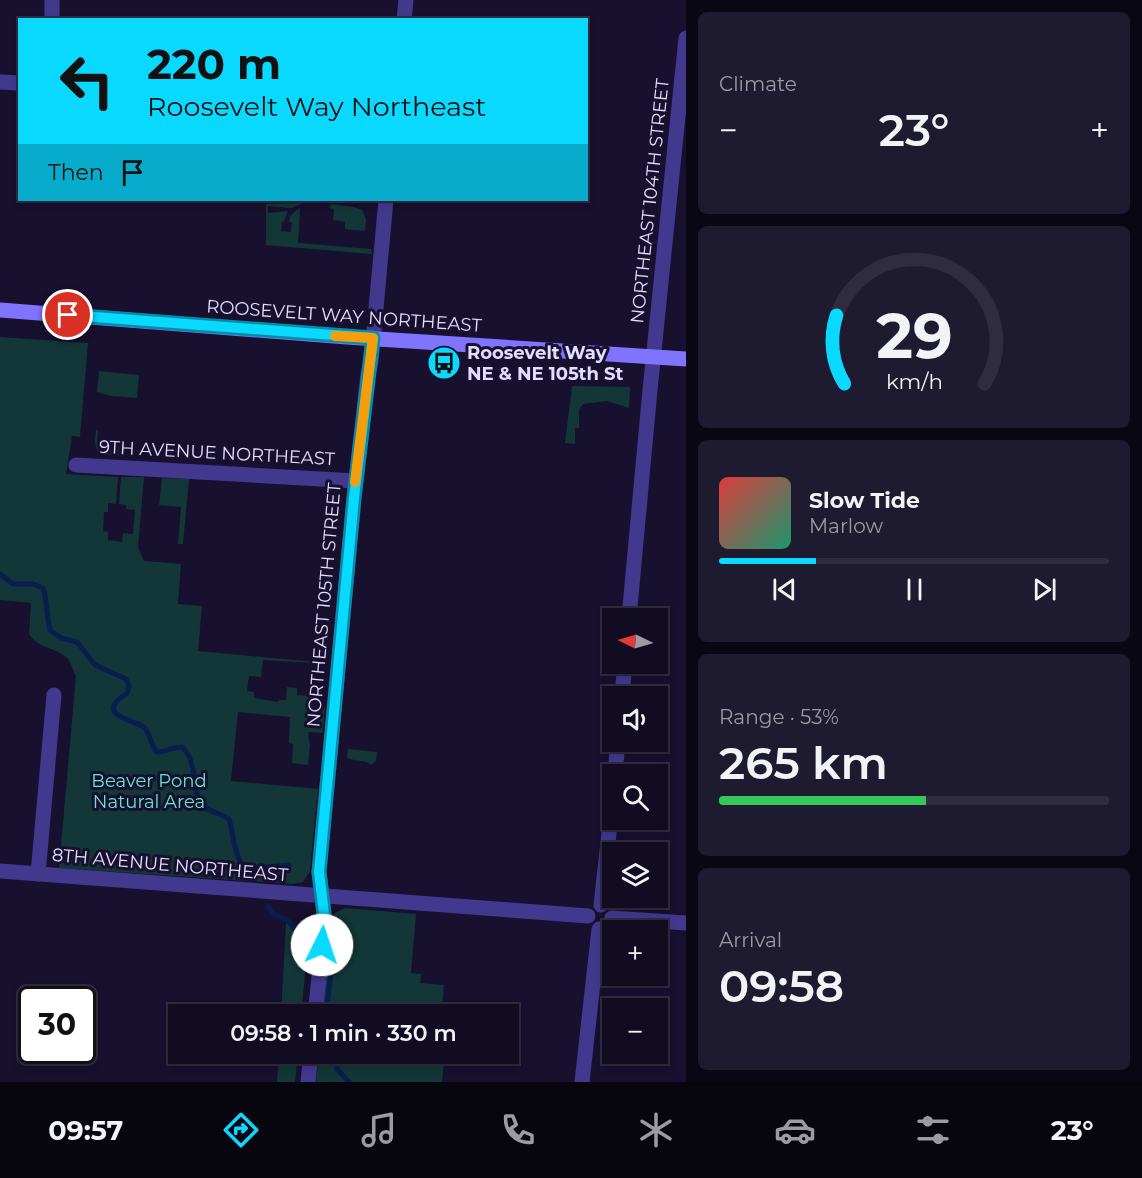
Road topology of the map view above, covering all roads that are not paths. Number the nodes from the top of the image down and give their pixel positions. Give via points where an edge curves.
1 (52, 0) edge
2 (406, 0) edge
3 (52, 18) edge
4 (404, 18) edge
5 (686, 38) edge
6 (0, 82) edge
7 (18, 83) edge
8 (386, 201) edge
9 (0, 310) edge
10 (373, 338) junction
11 (654, 356) junction
12 (686, 359) edge
13 (76, 465) dead end
14 (356, 481) junction
15 (630, 608) edge
16 (54, 695) dead end
17 (609, 830) edge
18 (0, 871) edge
19 (38, 874) junction
20 (323, 897) junction
21 (601, 905) junction
22 (588, 916) junction
23 (612, 918) junction
24 (686, 923) edge
25 (599, 929) junction
26 (316, 1004) edge
27 (310, 1064) edge
28 (308, 1082) edge
29 (582, 1082) edge

1 - 3 street
2 - 4 street
5 - 11 street, NORTHEAST 104TH STREET
6 - 7 street
8 - 10 street, NORTHEAST 105TH STREET
9 - 10 main road, ROOSEVELT WAY NORTHEAST
10 - 11 main road, ROOSEVELT WAY NORTHEAST
10 - 14 street, NORTHEAST 105TH STREET
11 - 12 main road, ROOSEVELT WAY NORTHEAST
11 - 15 street, NORTHEAST 104TH STREET
13 - 14 street, 9TH AVENUE NORTHEAST
14 - 20 street, NORTHEAST 105TH STREET via 319,872
16 - 19 street
17 - 21 street
18 - 19 street, 8TH AVENUE NORTHEAST
19 - 20 street, 8TH AVENUE NORTHEAST
20 - 22 street, 8TH AVENUE NORTHEAST
20 - 26 street, NORTHEAST 105TH STREET via 325,922
21 - 22 street
21 - 23 street
22 - 25 street via 591,925
23 - 24 street
23 - 25 street via 608,926
25 - 29 street
27 - 28 street

